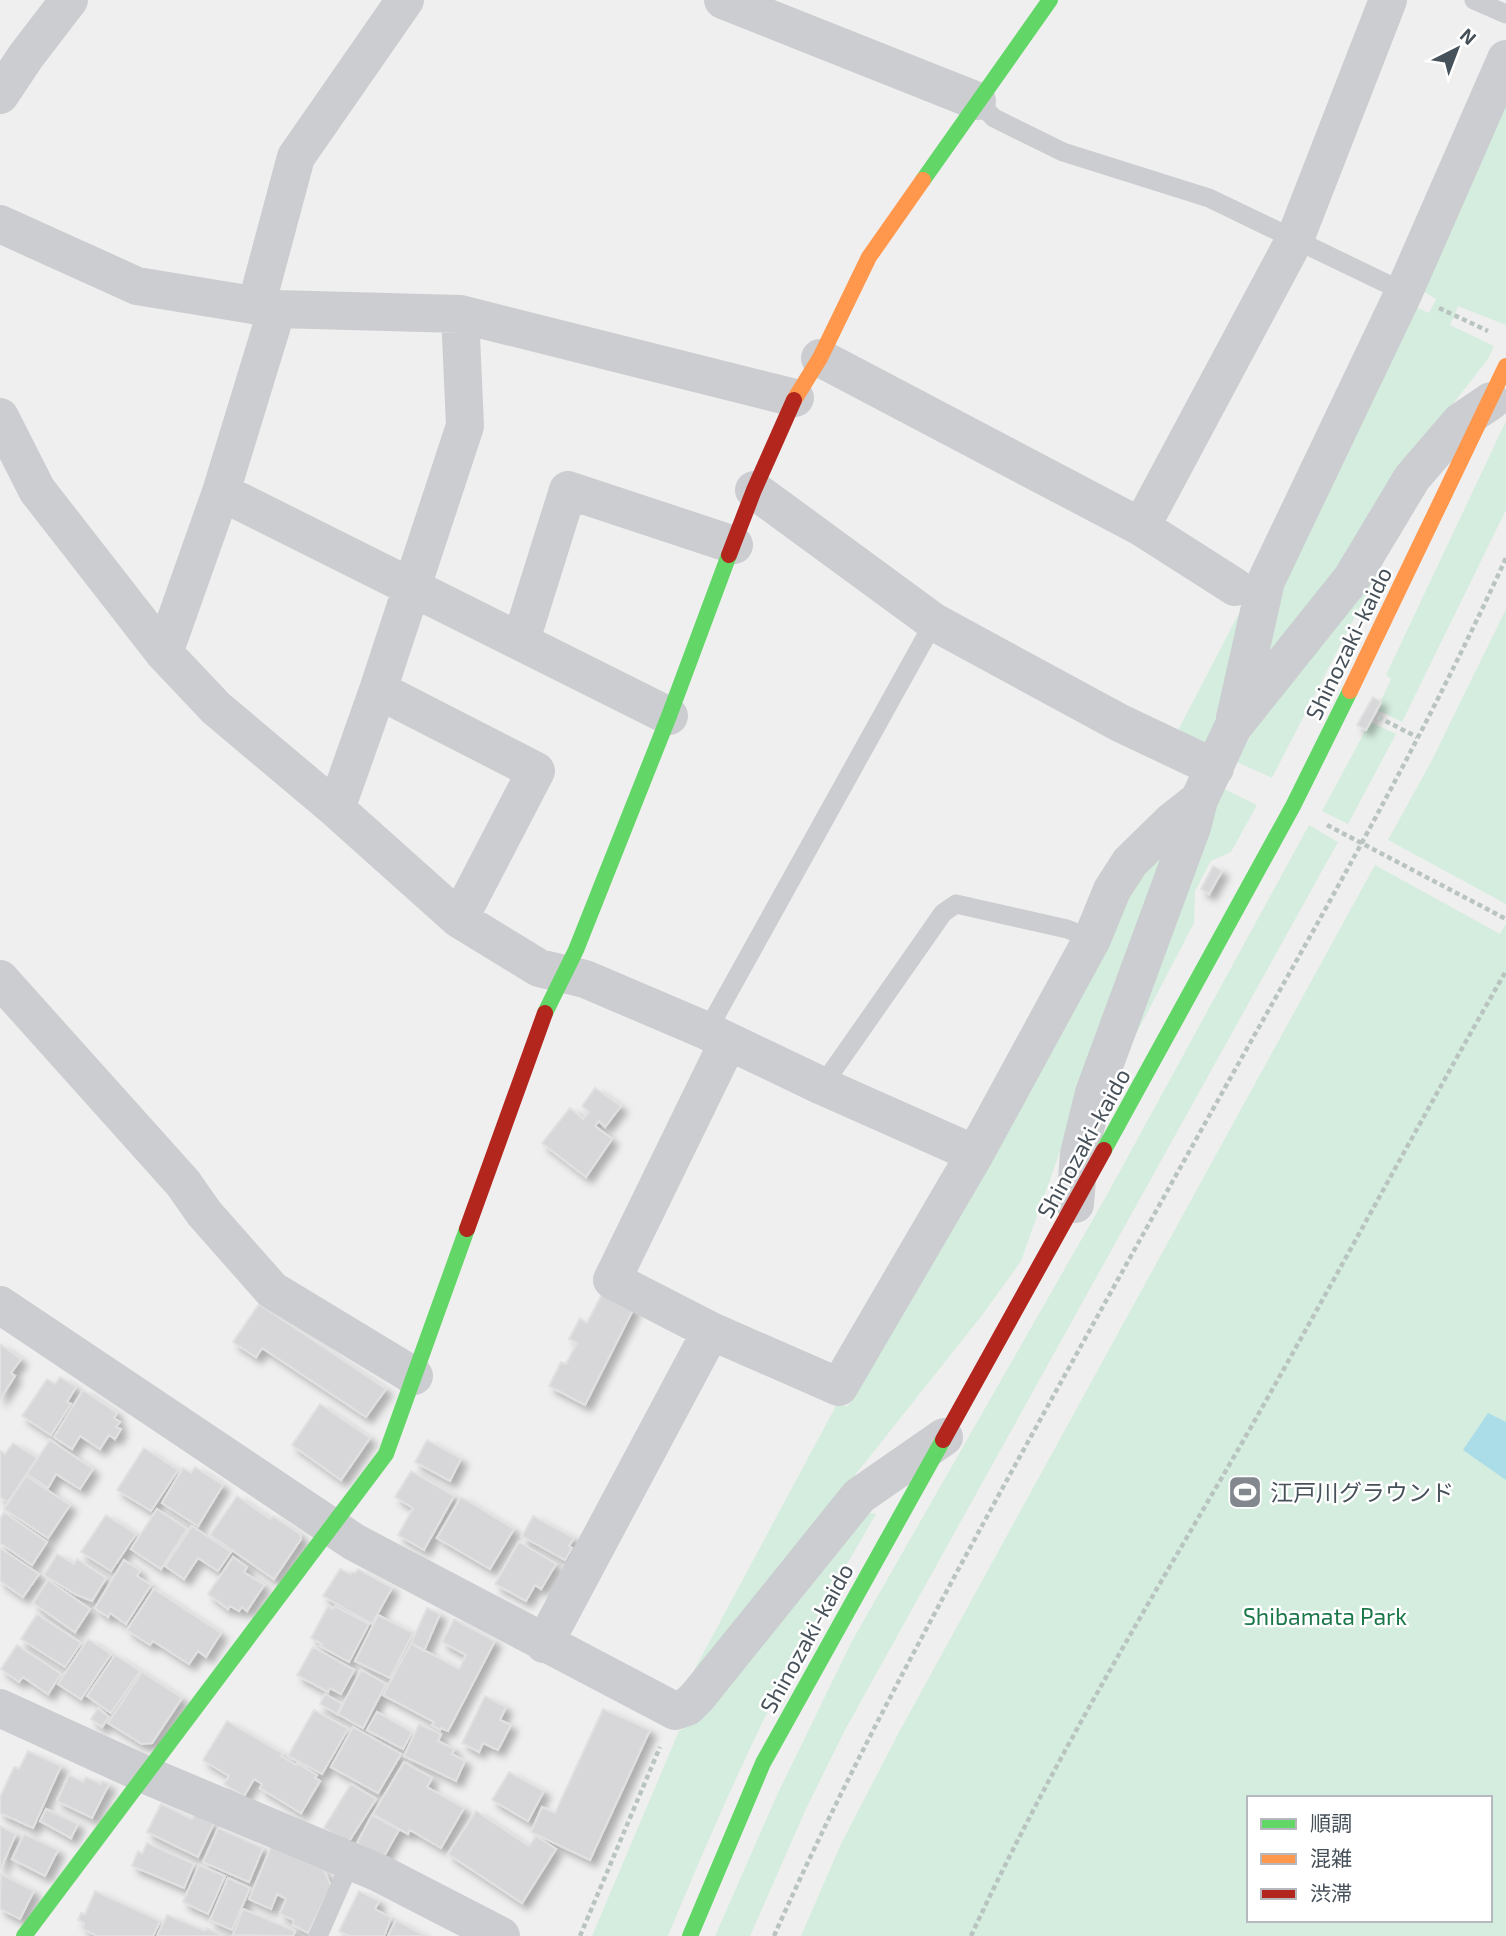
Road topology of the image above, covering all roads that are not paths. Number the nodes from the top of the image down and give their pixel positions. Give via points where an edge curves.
1 (69, 0) edge
2 (405, 0) edge
3 (723, 0) edge
4 (1050, 0) edge
5 (1388, 0) edge
6 (1474, 0) edge
7 (1506, 14) edge
8 (1506, 59) edge
9 (0, 95) edge
10 (977, 102) junction
11 (0, 224) edge
12 (1295, 239) junction
13 (1418, 299) junction
14 (267, 307) junction
15 (460, 314) junction
16 (820, 358) junction
17 (1506, 366) edge
18 (796, 398) junction
19 (1491, 401) junction
20 (0, 417) edge
21 (10, 460) edge
22 (754, 490) junction
23 (221, 492) junction
24 (1141, 527) junction
25 (734, 545) junction
26 (1235, 587) dead end
27 (411, 588) junction
28 (934, 622) junction
29 (521, 640) junction
30 (164, 653) junction
31 (378, 690) junction
32 (668, 716) junction
33 (1233, 727) junction
34 (1207, 784) junction
35 (336, 809) junction
36 (459, 919) junction
37 (1092, 939) junction
38 (564, 975) junction
39 (0, 979) edge
40 (718, 1037) junction
41 (822, 1086) junction
42 (975, 1154) junction
43 (1076, 1204) junction
44 (0, 1305) edge
45 (711, 1331) junction
46 (414, 1376) junction
47 (944, 1437) junction
48 (334, 1527) junction
49 (544, 1644) junction
50 (0, 1708) edge
51 (146, 1775) junction
52 (351, 1861) junction
53 (24, 1936) edge
54 (318, 1936) edge
55 (501, 1936) edge
56 (690, 1936) edge

1 - 9 street
2 - 14 street via 296,157
3 - 10 street
4 - 10 street
5 - 12 street
6 - 7 lane
8 - 13 street
10 - 12 lane via 994,118 1063,152 1209,198
10 - 16 street via 869,257
11 - 14 street via 137,286
12 - 13 lane
12 - 24 street
13 - 33 street via 1266,581
14 - 15 street
14 - 23 street
15 - 18 street
15 - 27 street via 465,426
16 - 18 street
16 - 24 street
17 - 19 street, Shinozaki-kaido
18 - 22 street
19 - 33 street via 1460,422 1412,478 1352,578
19 - 43 street, Shinozaki-kaido via 1293,806
20 - 21 street
21 - 30 street
22 - 25 street
22 - 28 street
23 - 27 street
23 - 30 street
24 - 26 street
25 - 29 street via 568,490
25 - 32 street
27 - 29 street
27 - 31 street
28 - 34 street via 1120,723
28 - 40 lane
29 - 32 street
30 - 35 street via 216,708
31 - 35 street
31 - 36 street via 536,771
32 - 38 street
33 - 34 street
34 - 37 street via 1130,862 1112,890
34 - 43 street via 1094,1093 1079,1154
35 - 36 street
36 - 38 street via 539,968
37 - 41 lane via 956,904 943,913
37 - 42 street
38 - 40 street via 585,979
38 - 46 street via 546,1011
39 - 46 street via 272,1290
40 - 41 street
40 - 45 street via 612,1280
41 - 42 street
42 - 45 street via 839,1387
43 - 47 street, Shinozaki-kaido
44 - 48 street
45 - 49 street
46 - 48 street via 386,1454
47 - 49 street via 859,1496 687,1707 675,1711
47 - 56 street, Shinozaki-kaido via 763,1763
48 - 49 street
48 - 51 street
50 - 51 street
51 - 52 street
51 - 53 street
52 - 54 lane
52 - 55 street

